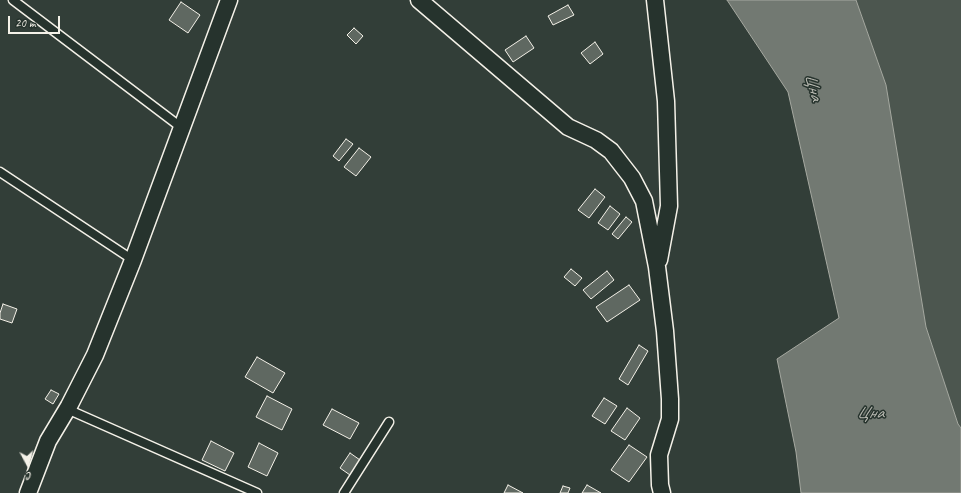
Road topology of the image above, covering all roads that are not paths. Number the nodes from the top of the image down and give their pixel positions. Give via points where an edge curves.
1 (13, 0) edge
2 (229, 0) edge
3 (419, 0) edge
4 (655, 0) edge
5 (182, 128) junction
6 (0, 172) edge
7 (134, 260) junction
8 (657, 267) junction
9 (67, 409) junction
10 (389, 422) dead end
11 (28, 493) edge
12 (257, 493) edge
13 (344, 493) edge
14 (662, 493) edge

1 - 5 lane
2 - 5 street
3 - 8 street via 568,127 596,140 611,151 632,178 644,202
4 - 8 street via 666,101 670,206
5 - 7 street
6 - 7 lane
7 - 9 street via 95,355
8 - 14 street via 670,399 670,419 659,455
9 - 11 street via 48,441
9 - 12 lane
10 - 13 lane

